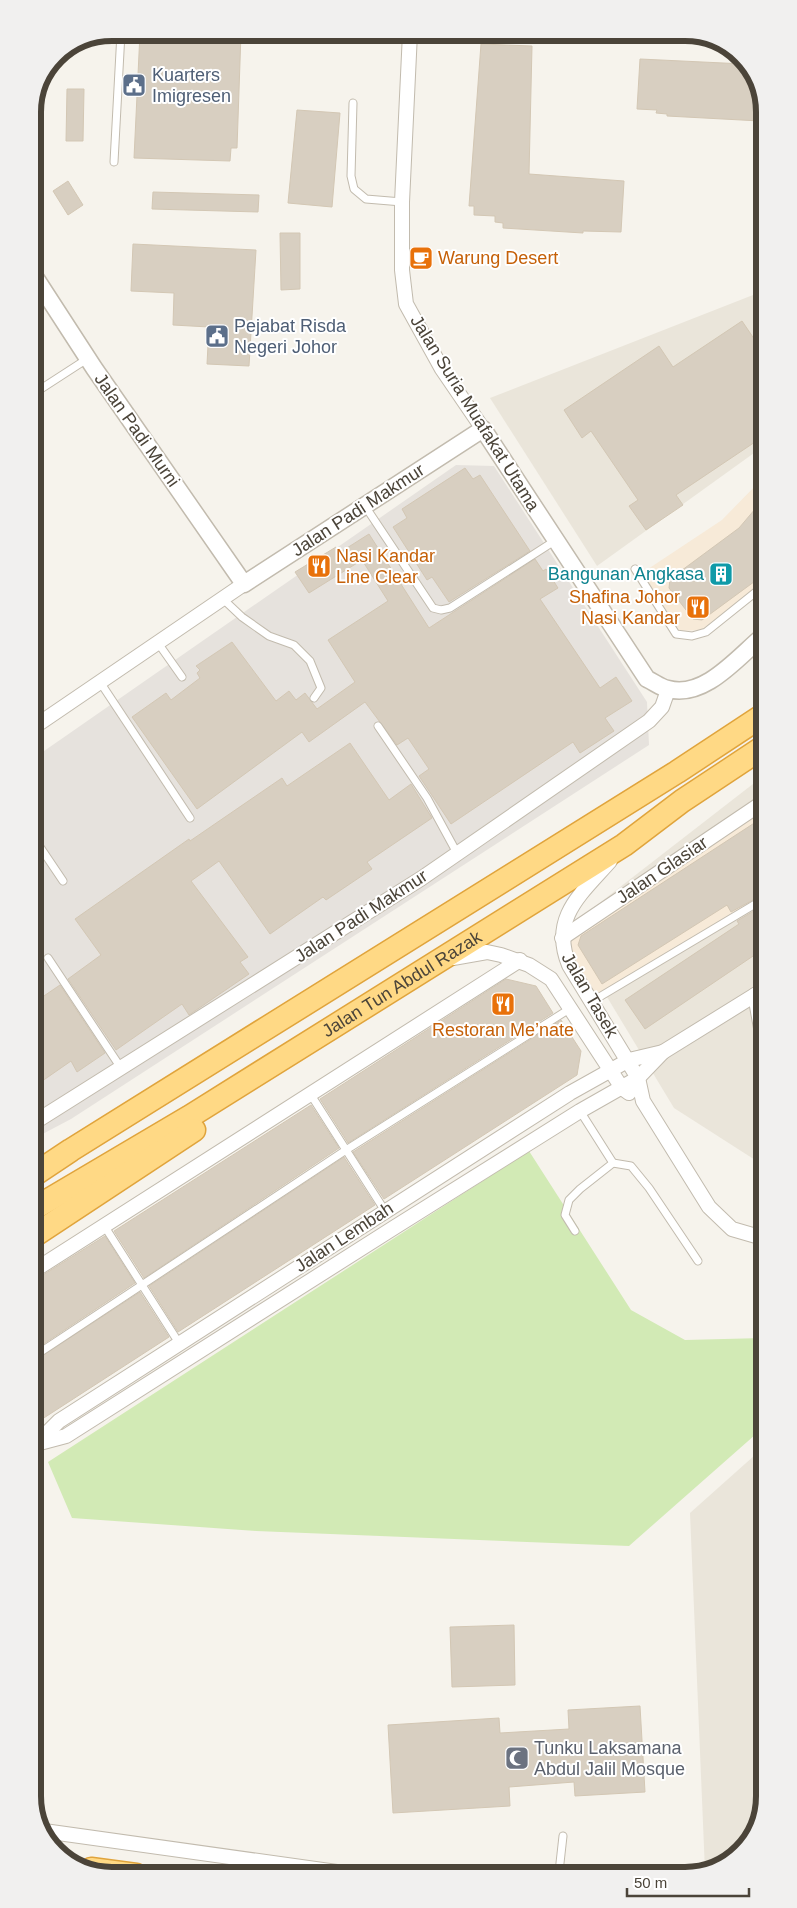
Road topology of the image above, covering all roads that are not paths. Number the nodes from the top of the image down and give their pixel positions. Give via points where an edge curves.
1 (121, 41) edge
2 (410, 41) edge
3 (353, 104) dead end
4 (114, 162) dead end
5 (402, 202) junction
6 (41, 286) edge
7 (88, 359) junction
8 (41, 389) edge
9 (483, 429) junction
10 (364, 506) junction
11 (556, 540) junction
12 (635, 569) dead end
13 (244, 584) junction
14 (756, 592) edge
15 (222, 599) junction
16 (756, 642) edge
17 (158, 643) junction
18 (182, 677) dead end
19 (100, 682) junction
20 (668, 690) junction
21 (314, 698) dead end
22 (756, 720) edge
23 (41, 722) edge
24 (378, 726) dead end
25 (756, 752) edge
26 (756, 807) edge
27 (190, 818) dead end
28 (624, 845) junction
29 (41, 848) edge
30 (457, 853) junction
31 (63, 881) dead end
32 (756, 904) edge
33 (562, 938) junction
34 (48, 958) dead end
35 (520, 960) junction
36 (431, 966) junction
37 (756, 994) edge
38 (591, 1002) junction
39 (571, 1008) junction
40 (663, 1052) junction
41 (629, 1060) junction
42 (267, 1067) junction
43 (122, 1068) junction
44 (612, 1070) junction
45 (638, 1078) junction
46 (622, 1088) junction
47 (311, 1095) junction
48 (643, 1101) junction
49 (580, 1111) junction
50 (41, 1118) edge
51 (71, 1150) junction
52 (346, 1150) junction
53 (613, 1163) junction
54 (41, 1164) edge
55 (41, 1170) edge
56 (41, 1204) edge
57 (385, 1211) junction
58 (105, 1227) junction
59 (395, 1227) junction
60 (41, 1231) edge
61 (575, 1231) dead end
62 (756, 1236) edge
63 (698, 1261) dead end
64 (41, 1266) edge
65 (144, 1284) junction
66 (179, 1342) junction
67 (41, 1352) edge
68 (189, 1359) junction
69 (41, 1439) edge
70 (41, 1443) edge
71 (52, 1832) edge
72 (564, 1836) dead end
73 (301, 1867) edge
74 (560, 1867) edge

1 - 4 lane
2 - 5 street, Jalan Suria Muafakat Utama
3 - 5 lane via 351,176 354,189 366,199
5 - 9 street, Jalan Suria Muafakat Utama via 402,270 406,304 442,369
6 - 7 street, Jalan Padi Murni
7 - 8 lane
7 - 13 street, Jalan Padi Murni
9 - 10 street, Jalan Padi Makmur
9 - 11 street, Jalan Suria Muafakat Utama
10 - 11 lane via 421,592 433,608 441,610 450,608
10 - 13 street, Jalan Padi Makmur
11 - 20 street, Jalan Suria Muafakat Utama via 647,679
12 - 14 lane via 676,634 692,636 706,632
13 - 15 street, Jalan Padi Makmur
15 - 17 street, Jalan Padi Makmur
15 - 21 lane via 268,636 294,645 310,661 321,688
16 - 20 street via 709,682 688,690
17 - 18 lane
17 - 19 street, Jalan Padi Makmur
19 - 23 street, Jalan Padi Makmur
19 - 27 lane
20 - 30 street, Jalan Padi Makmur via 662,707 649,721
22 - 51 highway, Jalan Tun Abdul Razak via 380,959
24 - 30 lane via 427,798
25 - 28 highway, Jalan Tun Abdul Razak via 682,801
26 - 33 street, Jalan Glasiar
28 - 33 street, Jalan Tasek via 564,918
28 - 36 highway, Jalan Tun Abdul Razak
29 - 31 lane
30 - 43 street, Jalan Padi Makmur
32 - 38 lane
33 - 38 street, Jalan Tasek via 569,966
34 - 43 lane
35 - 36 street, Jalan Tasek via 487,952 468,954
35 - 39 street, Jalan Tasek via 551,979
35 - 47 street
36 - 42 highway, Jalan Tun Abdul Razak
37 - 40 street, Jalan Lembah
38 - 41 street, Jalan Tasek
39 - 44 street, Jalan Tasek
39 - 52 lane
40 - 41 street, Jalan Lembah
40 - 45 street, Jalan Lembah
41 - 44 street, Jalan Lembah
41 - 45 street, Jalan Tasek
42 - 56 highway, Jalan Tun Abdul Razak via 189,1118
42 - 60 highway via 199,1127
43 - 50 street, Jalan Padi Makmur
44 - 46 street, Jalan Tasek
44 - 57 street, Jalan Lembah via 570,1093
45 - 46 street, Jalan Lembah
45 - 48 street, Jalan Tasek
46 - 48 street, Jalan Tasek
46 - 49 street, Jalan Lembah
47 - 52 lane
47 - 58 street
48 - 62 street, Jalan Tasek via 709,1207 732,1229
49 - 53 lane
49 - 59 street, Jalan Lembah
51 - 54 highway
51 - 55 highway
52 - 57 lane
52 - 65 lane
53 - 61 lane via 569,1200 565,1215
53 - 63 lane via 631,1166
57 - 59 street
57 - 66 street, Jalan Lembah
58 - 64 street
58 - 65 lane
59 - 68 street, Jalan Lembah
65 - 66 lane
65 - 67 lane
66 - 68 street
66 - 69 street, Jalan Lembah via 59,1421
68 - 70 street, Jalan Lembah via 66,1436
71 - 73 street
72 - 74 lane

